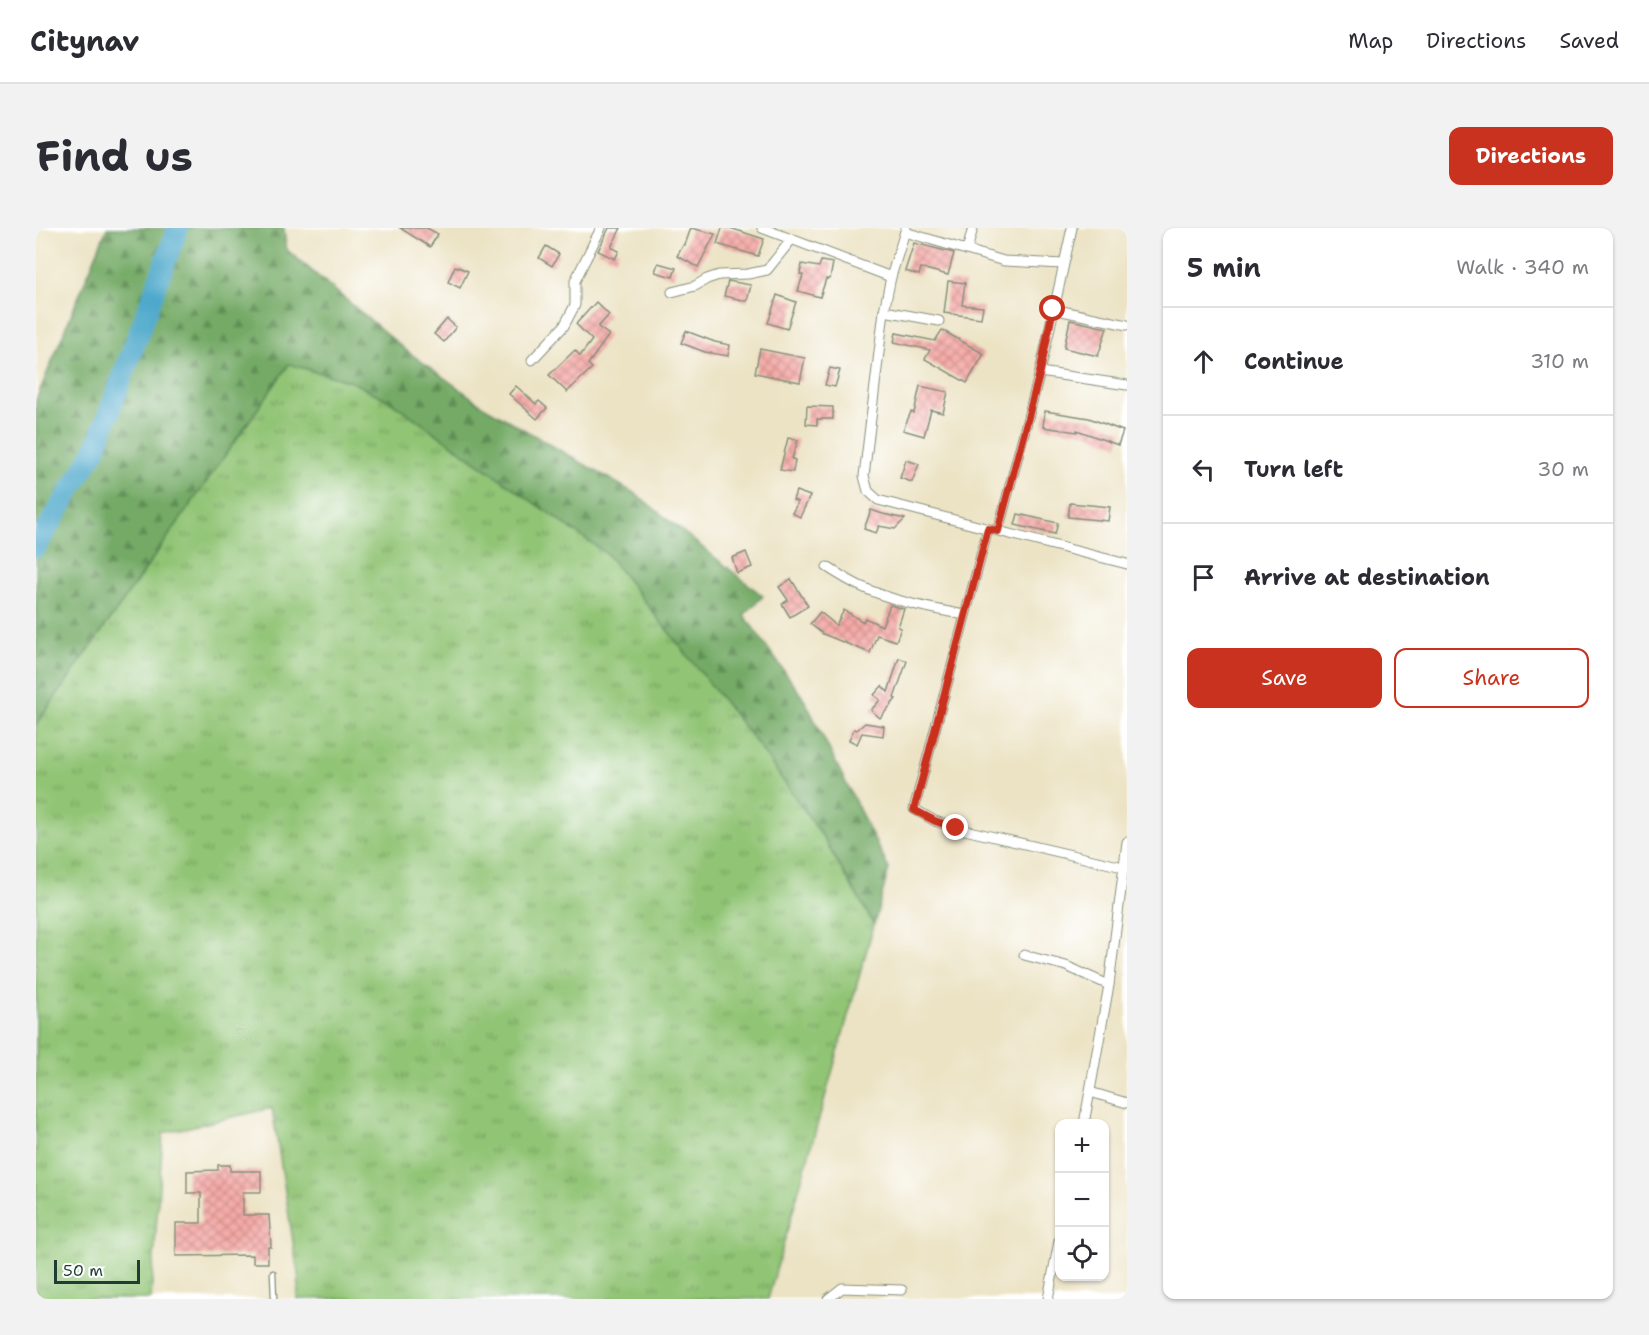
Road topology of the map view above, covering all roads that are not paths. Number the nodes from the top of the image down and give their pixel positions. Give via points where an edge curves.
1 (601, 228) edge
2 (762, 228) edge
3 (973, 228) edge
4 (1072, 228) edge
5 (906, 230) edge
6 (792, 239) junction
7 (968, 250) junction
8 (1063, 264) junction
9 (891, 277) junction
10 (672, 292) dead end
11 (1053, 309) junction
12 (884, 311) junction
13 (939, 321) dead end
14 (1127, 325) edge
15 (532, 360) dead end
16 (1040, 372) junction
17 (1127, 385) edge
18 (988, 529) junction
19 (998, 531) junction
20 (1127, 564) edge
21 (827, 567) dead end
22 (965, 615) junction
23 (1127, 842) edge
24 (1125, 867) edge
25 (1024, 955) dead end
26 (1109, 985) junction
27 (1090, 1092) junction
28 (1127, 1103) edge
29 (1085, 1119) edge
30 (1055, 1262) edge
31 (273, 1273) dead end
32 (902, 1290) dead end
33 (274, 1299) edge
34 (828, 1299) edge
35 (1048, 1299) edge

1 - 15 street via 575,281 575,305 564,326
2 - 6 street
3 - 7 street
4 - 8 street
5 - 7 street
5 - 9 street
6 - 9 street
6 - 10 street via 767,270 719,275
7 - 8 street via 1004,261
8 - 11 street
9 - 12 street
11 - 14 street
11 - 16 street
12 - 13 street
12 - 18 street via 864,476 868,491 878,500
16 - 17 street
16 - 19 street
18 - 19 street
18 - 22 street
19 - 20 street
21 - 22 street via 885,596
22 - 24 street via 914,810 956,828
23 - 24 street
24 - 26 street
25 - 26 street via 1066,966
26 - 27 street
27 - 28 street
27 - 29 street
30 - 35 street
31 - 33 lane
32 - 34 street via 842,1288

